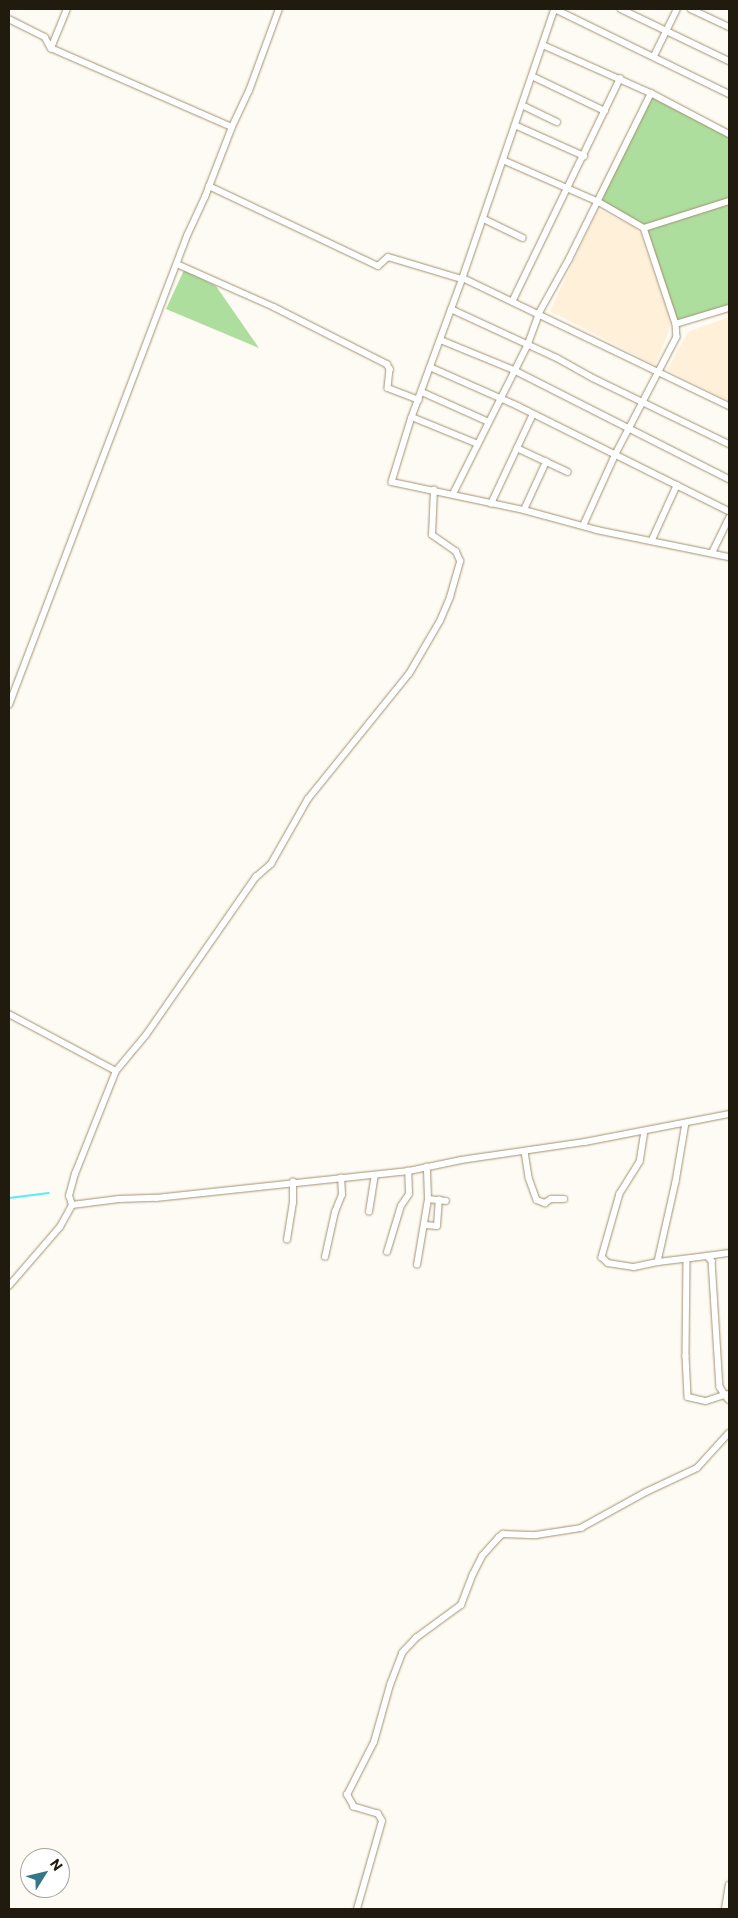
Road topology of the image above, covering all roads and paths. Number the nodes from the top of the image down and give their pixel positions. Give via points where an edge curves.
1 (67, 9) edge
2 (279, 9) edge
3 (555, 9) edge
4 (621, 9) edge
5 (677, 9) edge
6 (691, 9) edge
7 (9, 19) edge
8 (729, 27) edge
9 (666, 30) junction
10 (543, 45) junction
11 (51, 48) junction
12 (654, 56) junction
13 (729, 62) edge
14 (532, 76) junction
15 (620, 79) junction
16 (650, 93) junction
17 (729, 94) edge
18 (522, 105) junction
19 (605, 111) junction
20 (557, 122) dead end
21 (515, 125) junction
22 (232, 127) junction
23 (729, 134) edge
24 (584, 156) junction
25 (503, 160) junction
26 (209, 186) junction
27 (566, 188) junction
28 (596, 201) junction
29 (729, 201) edge
30 (484, 219) junction
31 (644, 228) junction
32 (523, 238) dead end
33 (177, 264) junction
34 (463, 278) junction
35 (513, 300) junction
36 (729, 308) edge
37 (451, 309) junction
38 (539, 313) junction
39 (676, 324) junction
40 (441, 340) junction
41 (528, 344) junction
42 (430, 367) junction
43 (514, 370) junction
44 (660, 371) junction
45 (422, 392) junction
46 (500, 398) junction
47 (419, 400) junction
48 (644, 402) junction
49 (729, 406) edge
50 (533, 414) junction
51 (412, 417) junction
52 (489, 422) junction
53 (630, 429) junction
54 (478, 444) junction
55 (729, 444) edge
56 (516, 448) junction
57 (616, 454) junction
58 (546, 462) junction
59 (568, 472) dead end
60 (729, 480) edge
61 (677, 485) junction
62 (434, 490) junction
63 (453, 494) junction
64 (491, 504) junction
65 (524, 510) junction
66 (729, 511) edge
67 (729, 518) edge
68 (584, 525) junction
69 (652, 540) junction
70 (712, 553) junction
71 (729, 558) edge
72 (9, 705) edge
73 (9, 1014) edge
74 (116, 1070) junction
75 (729, 1114) edge
76 (686, 1123) junction
77 (645, 1131) junction
78 (525, 1152) junction
79 (427, 1167) junction
80 (408, 1171) junction
81 (375, 1175) junction
82 (341, 1178) junction
83 (293, 1182) junction
84 (428, 1199) junction
85 (564, 1199) dead end
86 (72, 1206) junction
87 (369, 1212) dead end
88 (425, 1225) junction
89 (287, 1240) dead end
90 (388, 1252) dead end
91 (729, 1253) edge
92 (707, 1256) junction
93 (325, 1257) dead end
94 (687, 1258) junction
95 (658, 1262) junction
96 (417, 1265) dead end
97 (9, 1286) edge
98 (728, 1396) edge
99 (729, 1433) edge
100 (729, 1885) edge
101 (357, 1909) edge
102 (725, 1909) edge

1 - 11 street
2 - 22 street
3 - 10 street
3 - 12 street
4 - 9 street
5 - 9 street
6 - 8 street
7 - 11 street via 45,37
9 - 12 street
9 - 13 street
10 - 14 street
10 - 15 street
11 - 22 street
12 - 17 street
14 - 18 street
14 - 19 street
15 - 16 street
15 - 19 street
16 - 23 street
16 - 28 street
18 - 20 street
18 - 21 street
19 - 24 street
21 - 24 street
21 - 25 street
22 - 26 street
24 - 27 street
25 - 27 street
25 - 30 street
26 - 33 street
26 - 34 street via 378,266 388,257
27 - 28 street
27 - 35 street
28 - 31 street
28 - 38 street
29 - 31 street
30 - 32 street
30 - 34 street
31 - 39 street
33 - 47 street via 274,307 386,364 390,369 388,388
33 - 72 street
34 - 35 street
34 - 37 street
35 - 38 street
36 - 39 street
37 - 40 street
37 - 41 street
38 - 41 street
38 - 44 street
39 - 44 street via 677,337
40 - 42 street
40 - 43 street
41 - 43 street
41 - 48 street
42 - 45 street
42 - 46 street
43 - 46 street
43 - 53 street
44 - 48 street
44 - 49 street
45 - 47 street
45 - 52 street
46 - 50 street
46 - 52 street
47 - 51 street
48 - 53 street
48 - 55 street
50 - 56 street
50 - 57 street
51 - 54 street
51 - 62 street via 392,482
52 - 54 street
53 - 57 street
53 - 60 street
54 - 63 street
56 - 58 street
56 - 64 street
57 - 61 street
57 - 68 street
58 - 59 street
58 - 65 street
61 - 66 street
61 - 69 street
62 - 63 street
62 - 74 street via 432,535 456,552 460,561 450,597 428,644 409,674 308,799 271,864 256,877 146,1035
63 - 64 street
64 - 65 street
65 - 68 street
67 - 70 street
68 - 69 street
69 - 70 street
70 - 71 street
73 - 74 street
74 - 86 street via 75,1174 69,1196
75 - 76 street
76 - 77 street
76 - 95 street
77 - 78 street
77 - 95 street via 640,1162 620,1194 602,1256 608,1263 634,1267
78 - 79 street
78 - 85 street via 528,1178 537,1200 545,1203 551,1198
79 - 80 street
79 - 84 street
80 - 81 street
80 - 90 street via 409,1194
81 - 82 street
81 - 87 street
82 - 83 street
82 - 93 street via 342,1195
83 - 86 street
83 - 89 street
84 - 88 street
84 - 88 street via 443,1200 437,1226
86 - 97 street via 60,1227
88 - 96 street
91 - 92 street
92 - 94 street
92 - 98 street via 713,1264 720,1387
94 - 95 street
94 - 98 street via 688,1397 706,1400
99 - 101 street via 697,1468 581,1528 499,1537 479,1562 461,1605 416,1638 402,1653 374,1742 346,1795 354,1807 378,1814 382,1821
100 - 102 street

